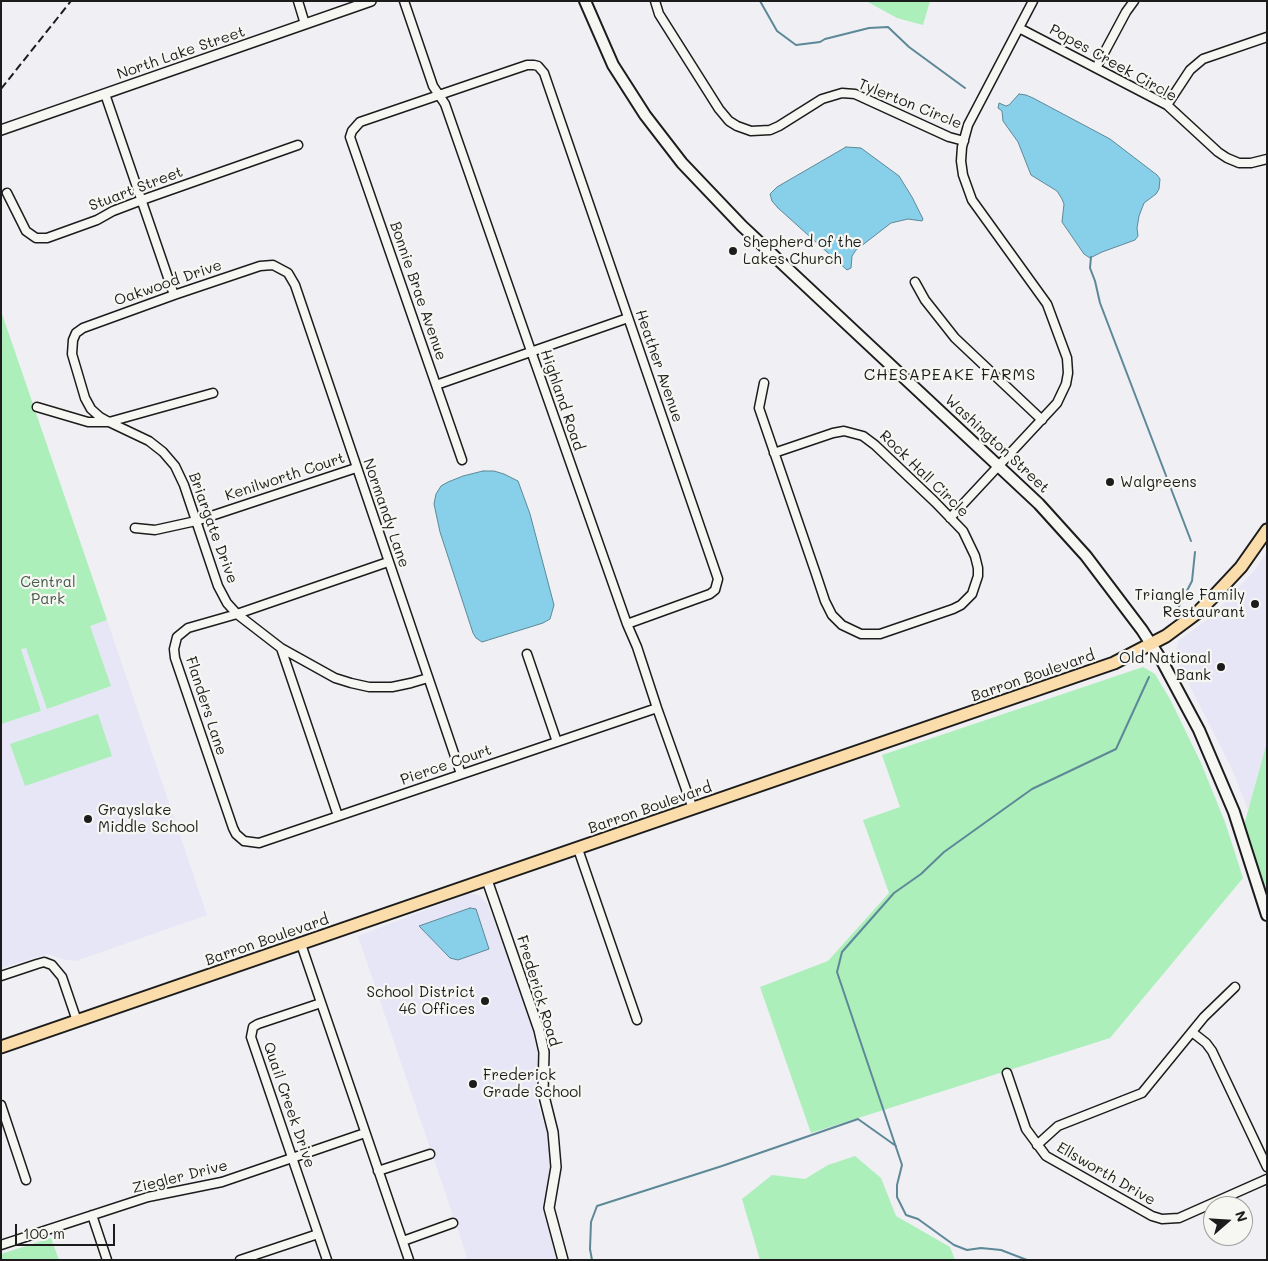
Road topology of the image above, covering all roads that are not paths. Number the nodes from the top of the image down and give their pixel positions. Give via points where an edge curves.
1 (298, 1) edge
2 (371, 1) edge
3 (404, 1) edge
4 (585, 1) edge
5 (655, 1) edge
6 (1034, 1) edge
7 (1134, 1) edge
8 (305, 24) junction
9 (1019, 28) junction
10 (1267, 37) edge
11 (1096, 68) junction
12 (105, 94) junction
13 (440, 95) junction
14 (1167, 105) junction
15 (1, 130) edge
16 (964, 141) junction
17 (298, 145) dead end
18 (1267, 159) edge
19 (7, 193) dead end
20 (142, 200) junction
21 (278, 267) joint
22 (914, 282) dead end
23 (174, 295) junction
24 (628, 318) junction
25 (72, 340) joint
26 (531, 351) junction
27 (764, 383) dead end
28 (436, 385) junction
29 (213, 394) dead end
30 (37, 407) dead end
31 (1042, 420) junction
32 (108, 422) junction
33 (774, 453) junction
34 (462, 460) dead end
35 (998, 466) junction
36 (356, 468) junction
37 (950, 518) junction
38 (196, 520) junction
39 (135, 528) dead end
40 (1267, 530) edge
41 (388, 562) junction
42 (976, 584) junction
43 (984, 589) dead end
44 (237, 614) junction
45 (627, 624) junction
46 (1152, 645) junction
47 (281, 648) junction
48 (527, 654) dead end
49 (428, 678) junction
50 (657, 708) junction
51 (557, 742) junction
52 (461, 774) junction
53 (693, 809) junction
54 (338, 816) junction
55 (244, 841) joint
56 (578, 849) junction
57 (487, 880) junction
58 (1267, 915) edge
59 (301, 944) junction
60 (1, 976) edge
61 (1235, 987) dead end
62 (321, 1003) junction
63 (638, 1020) dead end
64 (77, 1021) junction
65 (1192, 1032) junction
66 (1, 1047) edge
67 (1007, 1073) dead end
68 (1, 1105) edge
69 (365, 1133) junction
70 (1036, 1145) junction
71 (430, 1154) dead end
72 (292, 1158) junction
73 (1267, 1167) edge
74 (378, 1171) junction
75 (1267, 1179) edge
76 (26, 1180) dead end
77 (92, 1215) junction
78 (453, 1223) dead end
79 (318, 1234) junction
80 (403, 1241) junction
81 (1, 1246) edge
82 (107, 1260) edge
83 (240, 1260) edge
84 (327, 1260) edge
85 (409, 1260) edge
86 (563, 1260) edge

1 - 8 street
2 - 8 street, North Lake Street
3 - 13 street, Highland Road via 433,86
4 - 35 main road, Washington Street via 613,65 645,115 682,163 742,226
5 - 16 street, Tylerton Circle via 659,14 718,109 737,126 751,131 770,130 822,99 842,93 855,94
6 - 9 street
7 - 11 street
8 - 12 street, North Lake Street
9 - 11 street, Popes Creek Circle
9 - 16 street via 968,125
10 - 14 street via 1204,59 1190,70
11 - 14 street, Popes Creek Circle
12 - 15 street, North Lake Street
12 - 20 street
13 - 24 street, Heather Avenue via 527,65 538,66 544,73
13 - 26 street, Highland Road
13 - 28 street, Bonnie Brae Avenue via 360,122 350,137
14 - 18 street, Popes Creek Circle via 1227,158 1251,163
16 - 31 street via 961,161 972,200 1048,304 1067,358 1068,373 1062,395
17 - 20 street, Stuart Street
19 - 20 street, Stuart Street via 26,231 36,238 63,233
20 - 23 street
21 - 23 street, Oakwood Drive via 260,266
21 - 36 street, Normandy Lane via 288,273 295,285
22 - 31 street via 955,338
23 - 25 street, Oakwood Drive via 83,328
24 - 26 street
24 - 45 street, Heather Avenue via 718,579 715,590 710,594
25 - 32 street, Briargate Drive via 74,364 85,398 92,410
26 - 28 street
26 - 45 street, Highland Road
27 - 33 street via 759,408
28 - 34 street, Bonnie Brae Avenue
29 - 32 street
30 - 32 street, Briargate Drive via 88,422
31 - 35 street
32 - 38 street, Briargate Drive via 149,441 163,452 175,466
33 - 37 street, Rock Hall Circle via 833,433 856,434 875,445
33 - 42 street via 825,602 848,632 880,634 953,609 966,601
35 - 37 street
35 - 46 main road, Washington Street via 1039,504 1086,556
36 - 38 street, Kenilworth Court
36 - 41 street, Normandy Lane
37 - 42 street, Rock Hall Circle via 963,531 975,556 978,568
38 - 39 street, Kenilworth Court via 155,530
38 - 44 street, Briargate Drive via 218,586 226,603
40 - 46 main road, Barron Boulevard via 1241,567 1213,597
41 - 44 street, Flanders Lane
41 - 49 street, Normandy Lane
42 - 43 street
44 - 47 street, Briargate Drive
44 - 55 street, Flanders Lane via 188,628 177,637 174,649 233,828
45 - 50 street, Highland Road
46 - 53 main road, Barron Boulevard via 1041,690
46 - 58 main road, Washington Street via 1199,730 1234,812
47 - 49 street, Briargate Drive via 335,678 370,687 392,687
47 - 54 street
48 - 51 street
49 - 52 street, Normandy Lane
50 - 51 street, Pierce Court
50 - 53 street, Highland Road
51 - 52 street, Pierce Court
52 - 54 street, Pierce Court
53 - 56 main road, Barron Boulevard
54 - 55 street, Pierce Court via 259,844
56 - 57 main road, Barron Boulevard
56 - 63 street
57 - 59 main road, Barron Boulevard
57 - 86 street, Frederick Road via 544,1052 543,1092 553,1132 556,1167 549,1208
59 - 62 street
59 - 64 main road, Barron Boulevard
60 - 64 street via 44,962 52,965 62,977
61 - 65 street
62 - 69 street
62 - 72 street, Quail Creek Drive via 258,1024 251,1031
64 - 66 main road, Barron Boulevard
65 - 70 street via 1142,1093 1058,1126
65 - 73 street via 1212,1051
67 - 70 street, Ellsworth Drive via 1021,1118
68 - 76 street
69 - 72 street, Ziegler Drive
69 - 74 street
70 - 75 street, Ellsworth Drive via 1054,1162 1162,1219 1180,1218
71 - 74 street
72 - 77 street, Ziegler Drive via 222,1182 148,1198
72 - 79 street, Quail Creek Drive
74 - 80 street
77 - 81 street, Ziegler Drive
77 - 82 street
78 - 80 street
79 - 83 street
79 - 84 street, Quail Creek Drive
80 - 85 street

